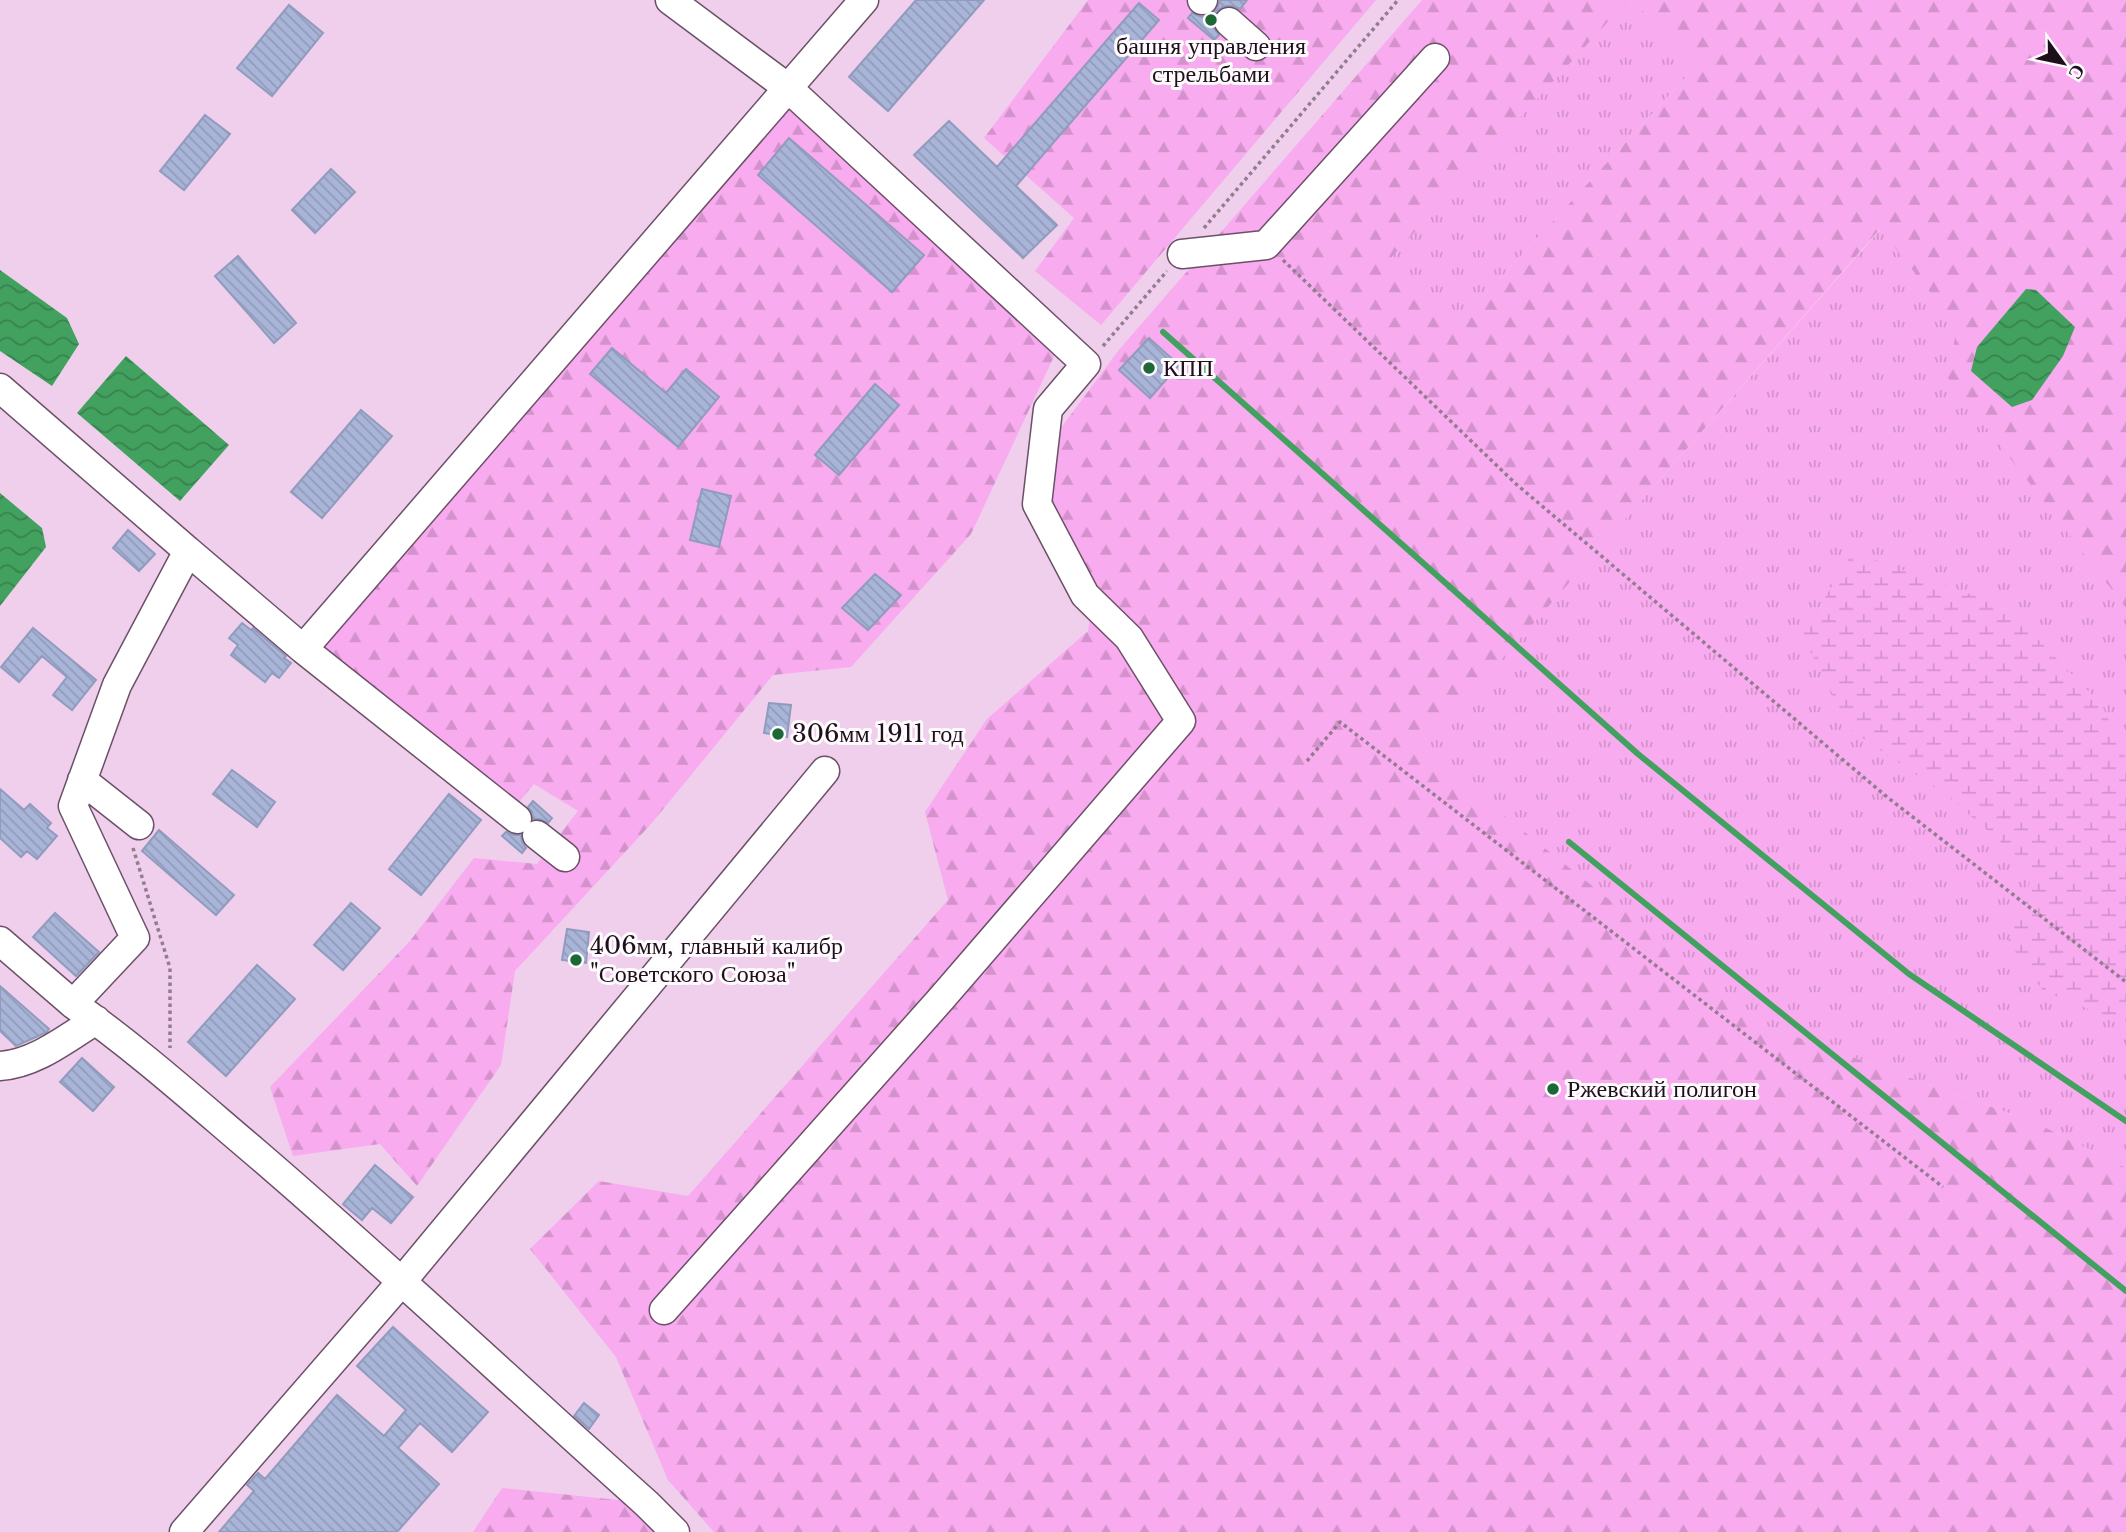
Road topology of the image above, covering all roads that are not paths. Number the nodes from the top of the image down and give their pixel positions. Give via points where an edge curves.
1 (670, 0) edge
2 (864, 0) edge
3 (705, 10) edge
4 (1229, 22) dead end
5 (1256, 46) dead end
6 (1435, 58) dead end
7 (788, 88) junction
8 (1182, 254) road end
9 (0, 388) edge
10 (188, 551) junction
11 (303, 649) junction
12 (825, 771) dead end
13 (82, 780) junction
14 (131, 819) road end
15 (565, 857) dead end
16 (0, 941) edge
17 (85, 1012) junction
18 (0, 1066) edge
19 (402, 1280) junction
20 (664, 1310) dead end
21 (184, 1532) edge
22 (675, 1532) edge

1 - 3 lane
2 - 7 lane
3 - 7 lane
4 - 5 lane
6 - 8 lane via 1266,244
7 - 11 lane
7 - 20 lane via 1086,364 1048,409 1037,504 1085,595 1129,638 1181,720 942,999
9 - 10 lane
10 - 11 lane
10 - 13 lane via 117,685
11 - 15 lane
12 - 19 lane
13 - 14 lane
13 - 17 lane via 73,806 135,938
16 - 17 lane
17 - 18 lane via 48,1050
17 - 19 lane
19 - 21 lane
19 - 22 lane

